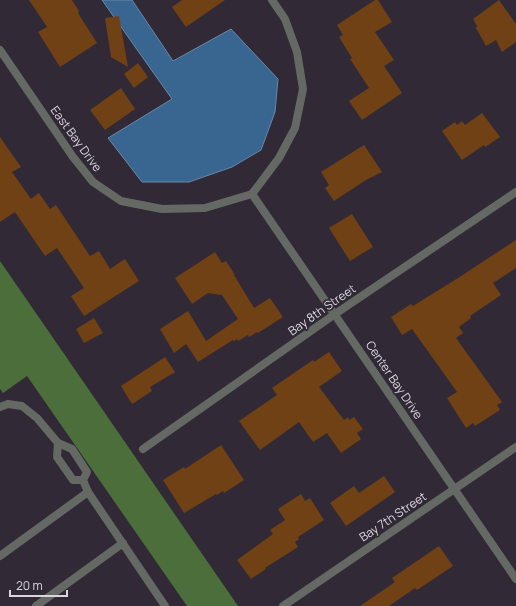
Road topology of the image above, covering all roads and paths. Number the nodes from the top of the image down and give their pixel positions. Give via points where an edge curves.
1 (272, 0) edge
2 (0, 50) edge
3 (516, 192) edge
4 (252, 194) junction
5 (335, 314) junction
6 (0, 408) edge
7 (58, 443) junction
8 (516, 448) edge
9 (143, 449) dead end
10 (83, 480) junction
11 (454, 489) junction
12 (88, 492) junction
13 (123, 543) junction
14 (0, 556) edge
15 (516, 579) edge
16 (36, 606) edge
17 (165, 606) edge
18 (283, 606) edge

1 - 4 street via 285,19 297,52 303,89 295,128 279,158
2 - 4 street, East Bay Drive via 93,182 121,201 162,209 205,208
3 - 5 street, Bay 8th Street
4 - 5 street, Center Bay Drive
5 - 9 street, Bay 8th Street
5 - 11 street, Center Bay Drive
6 - 7 street via 8,404 22,406 37,418
7 - 10 street via 72,449 87,472
7 - 10 street via 57,457 73,480
8 - 11 street, Bay 7th Street
10 - 12 street
11 - 15 street, Center Bay Drive
11 - 18 street, Bay 7th Street
12 - 13 street
12 - 14 street
13 - 16 street
13 - 17 street

